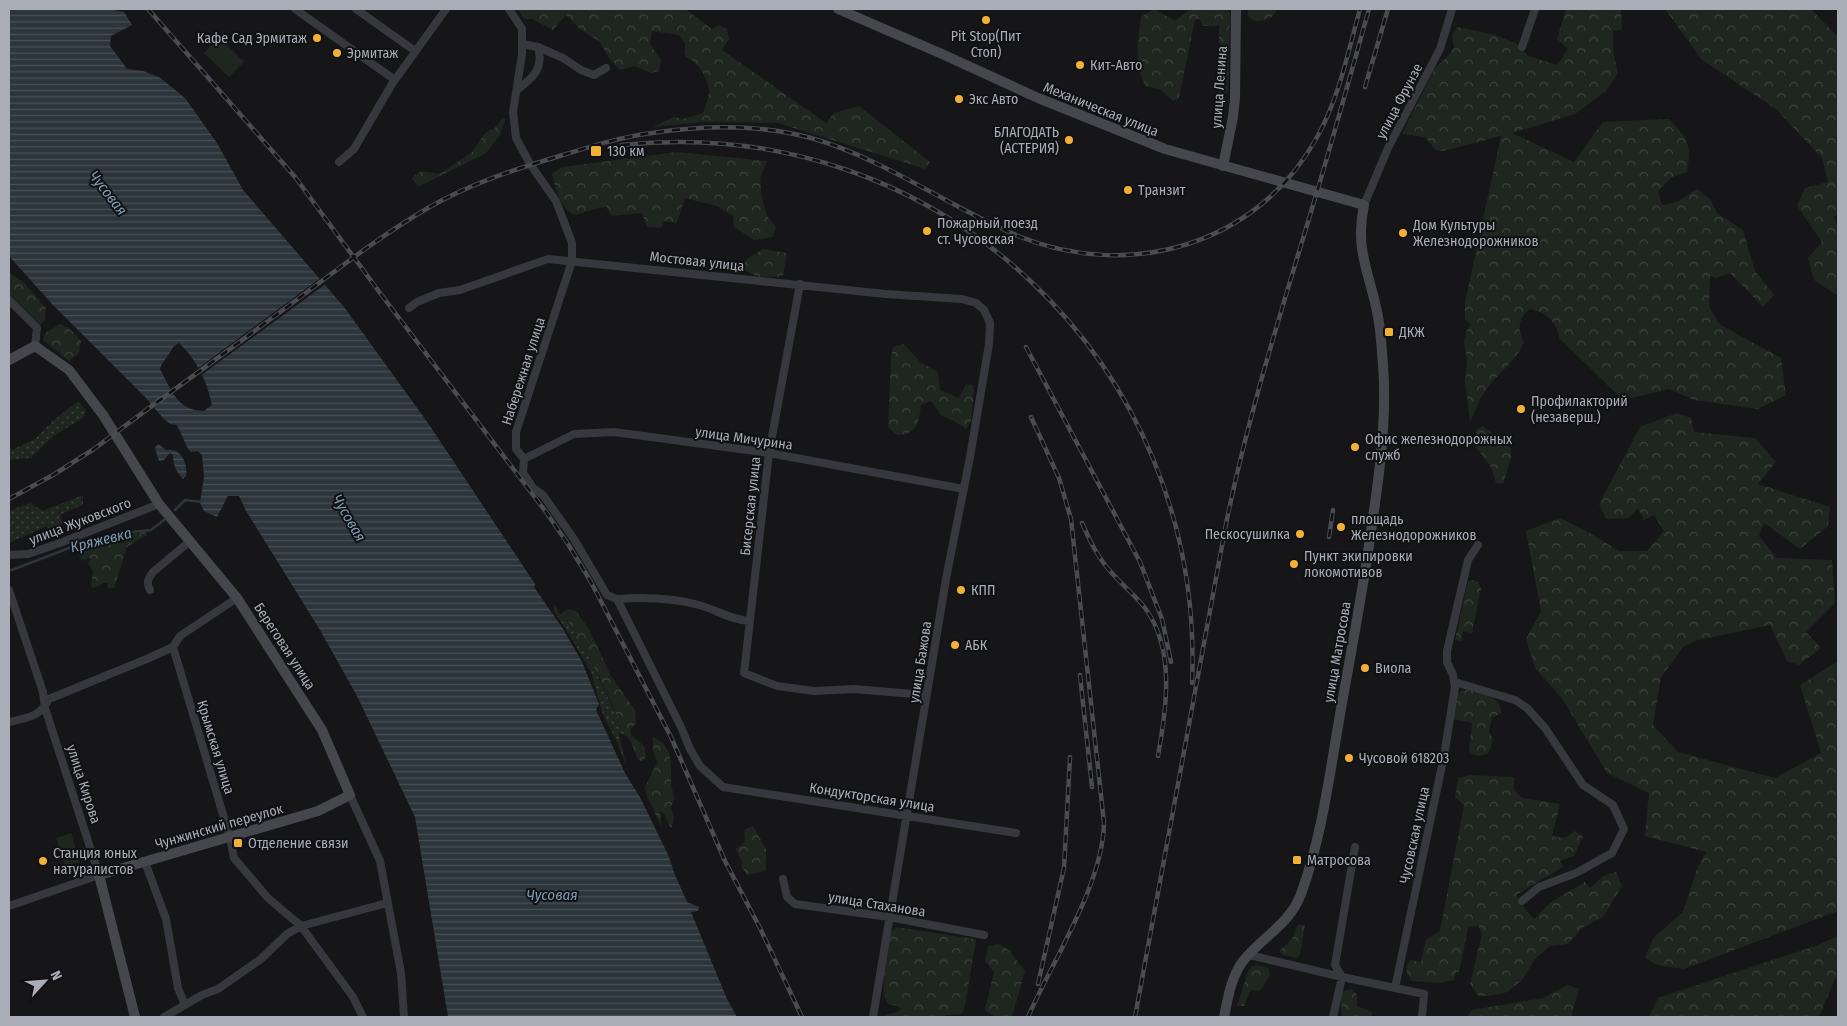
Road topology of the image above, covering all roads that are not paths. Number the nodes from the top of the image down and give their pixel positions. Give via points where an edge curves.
1 (295, 9) edge
2 (356, 9) edge
3 (446, 9) edge
4 (509, 9) edge
5 (838, 9) edge
6 (1236, 9) edge
7 (1452, 9) edge
8 (1535, 9) edge
9 (522, 44) junction
10 (538, 47) junction
11 (1522, 47) dead end
12 (415, 51) junction
13 (606, 68) dead end
14 (395, 80) junction
15 (517, 90) junction
16 (339, 162) dead end
17 (1223, 166) junction
18 (1364, 205) junction
19 (572, 262) junction
20 (800, 284) junction
21 (9, 300) edge
22 (409, 308) dead end
23 (986, 312) joint
24 (35, 346) junction
25 (9, 360) edge
26 (769, 453) junction
27 (524, 460) junction
28 (964, 489) junction
29 (159, 504) junction
30 (190, 541) junction
31 (1478, 545) dead end
32 (9, 556) edge
33 (9, 590) edge
34 (150, 590) dead end
35 (237, 598) junction
36 (617, 599) junction
37 (750, 621) junction
38 (173, 647) junction
39 (1455, 682) junction
40 (926, 695) junction
41 (44, 708) junction
42 (9, 722) edge
43 (723, 787) joint
44 (350, 795) junction
45 (906, 815) junction
46 (1016, 833) dead end
47 (230, 838) junction
48 (1354, 847) dead end
49 (145, 862) junction
50 (99, 875) junction
51 (782, 880) dead end
52 (1522, 901) dead end
53 (387, 903) junction
54 (9, 906) edge
55 (889, 917) junction
56 (301, 926) junction
57 (984, 935) dead end
58 (1249, 955) junction
59 (1342, 977) junction
60 (1395, 988) junction
61 (185, 1005) junction
62 (179, 1014) edge
63 (135, 1017) edge
64 (164, 1017) edge
65 (363, 1017) edge
66 (404, 1017) edge
67 (873, 1017) edge
68 (1224, 1017) edge
69 (1333, 1017) edge
70 (1422, 1017) edge

1 - 14 street
2 - 12 street
3 - 12 street
4 - 9 street, Набережная улица via 522,29
5 - 17 street, Механическая улица via 1050,103 1165,149
6 - 17 street, улица Ленина via 1235,98
7 - 18 street, улица Фрунзе via 1440,49 1388,148
8 - 11 street
9 - 10 street
9 - 15 street, Набережная улица
10 - 13 street via 594,75
10 - 15 street via 541,58 536,74
12 - 14 street
14 - 16 street via 354,149
15 - 19 street, Набережная улица via 514,112 516,138 556,201 572,243
17 - 18 street, Механическая улица
18 - 58 street, улица Матросова via 1361,246 1377,310 1384,389 1371,536 1322,820 1310,866 1292,912
19 - 20 street, Мостовая улица
19 - 22 street, Мостовая улица via 548,259 460,290 432,295
19 - 27 street, Набережная улица via 516,432 516,448
20 - 23 street, Мостовая улица via 965,299 978,304
20 - 26 street, Бисерская улица
21 - 24 street via 37,328
23 - 28 street, улица Бажова via 990,327 989,344
24 - 25 street
24 - 29 street, Береговая улица via 69,370
26 - 27 street, улица Мичурина via 614,432 574,434
26 - 28 street, улица Мичурина
26 - 37 street, Бисерская улица
27 - 36 street, Набережная улица via 523,473 533,488 543,495 574,539 607,595
28 - 40 street, улица Бажова
29 - 30 street, Береговая улица
29 - 32 street, улица Жуковского via 60,543 28,554
30 - 34 street via 148,578
30 - 35 street, Береговая улица
31 - 39 street, Чусовская улица via 1468,560 1447,651 1447,662
33 - 41 street, улица Кирова via 43,692
35 - 38 street via 180,636
35 - 44 street, Береговая улица via 322,730
36 - 37 street via 655,598 708,608 737,621
36 - 43 street, Набережная улица via 690,749 700,766
37 - 40 street, Бисерская улица via 744,673 777,686 814,691 854,689
38 - 41 street via 57,696
38 - 47 street, Крымская улица
39 - 52 street via 1515,700 1527,708 1546,728 1583,785 1613,805 1624,829 1612,853 1576,873 1539,887
39 - 60 street, Чусовская улица via 1444,756
40 - 45 street, улица Бажова
41 - 42 street via 30,717
41 - 50 street, улица Кирова
43 - 45 street, Кондукторская улица
44 - 47 street, Чунжинский переулок via 318,811
44 - 53 street, Береговая улица via 380,861
45 - 46 street, Кондукторская улица
45 - 55 street, улица Бажова
47 - 49 street, Чунжинский переулок
47 - 56 street, Крымская улица via 234,858 268,898
48 - 59 street via 1335,965
49 - 50 street, Чунжинский переулок
49 - 61 street via 166,919 178,988
50 - 54 street, Чунжинский переулок
50 - 63 street, улица Кирова
51 - 55 street, улица Стаханова via 786,897 795,904
53 - 56 street
53 - 66 street, Береговая улица via 401,973
55 - 57 street, улица Стаханова
55 - 67 street, улица Бажова
56 - 61 street via 218,989
56 - 65 street, Крымская улица via 353,997
58 - 59 street
58 - 68 street, улица Матросова via 1233,980
59 - 60 street
59 - 69 street
60 - 70 street via 1424,994
61 - 62 street
62 - 64 street

